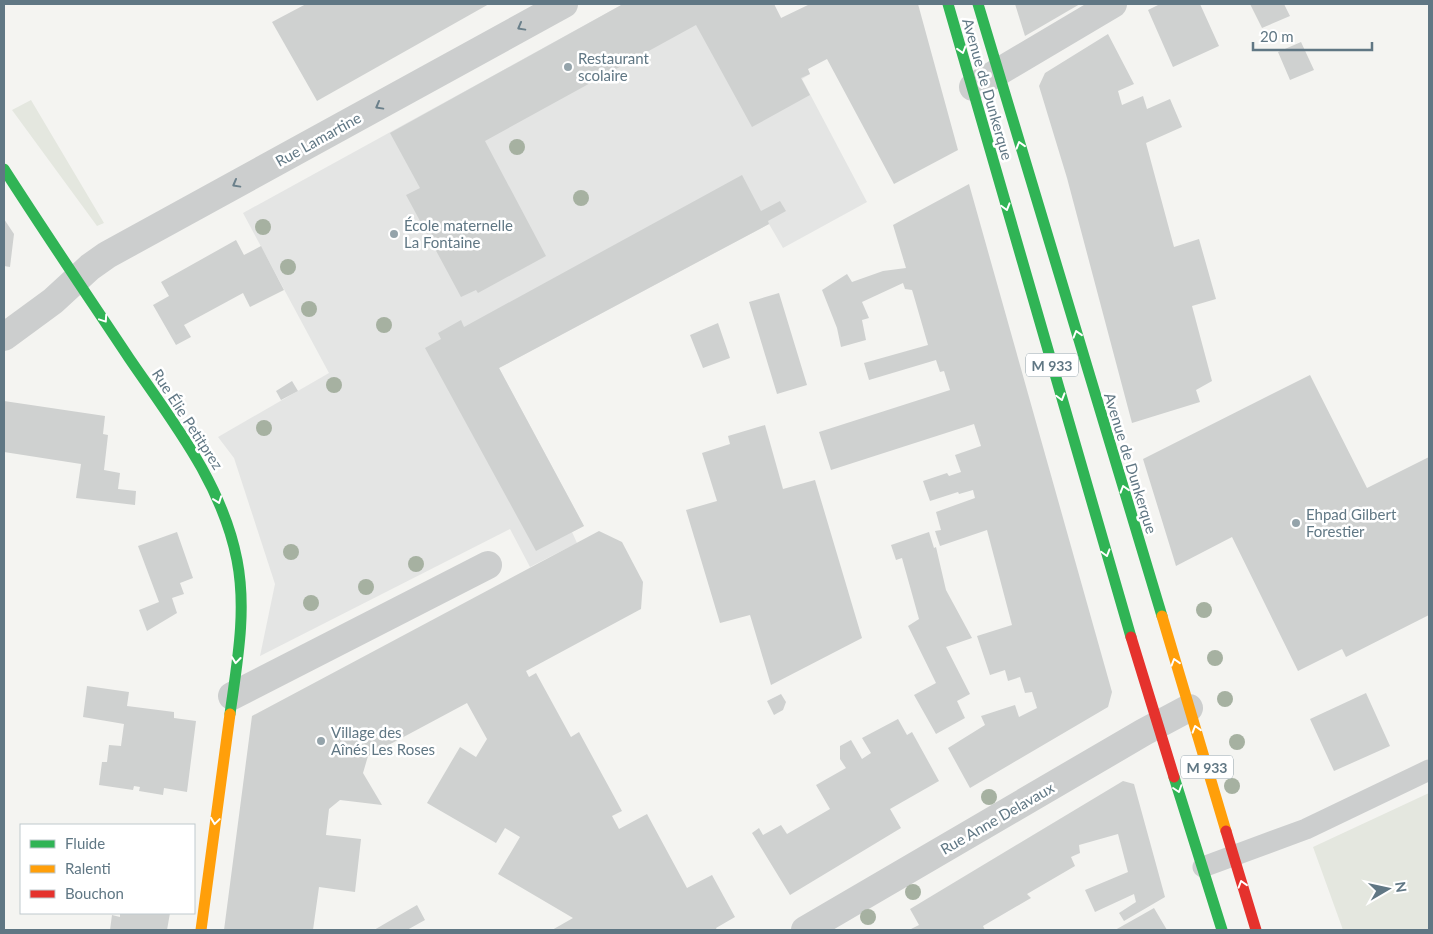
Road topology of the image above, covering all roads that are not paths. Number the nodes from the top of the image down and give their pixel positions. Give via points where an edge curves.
1 (564, 4) edge
2 (948, 4) edge
3 (978, 4) edge
4 (1113, 4) edge
5 (998, 72) junction
6 (973, 87) junction
7 (4, 169) edge
8 (76, 279) junction
9 (4, 337) edge
10 (488, 565) dead end
11 (232, 696) junction
12 (1189, 708) junction
13 (1158, 726) junction
14 (1429, 770) edge
15 (1233, 855) junction
16 (1203, 867) junction
17 (201, 930) edge
18 (805, 930) edge
19 (1222, 930) edge
20 (1256, 930) edge

1 -> 8 street, Rue Lamartine via 107,255
2 -> 6 main road, Avenue de Dunkerque / M 933
3 - 5 main road, Avenue de Dunkerque / M 933
4 - 5 street
5 - 6 street
12 -> 5 main road, Avenue de Dunkerque / M 933
6 -> 13 main road, Avenue de Dunkerque / M 933 via 1116,590
7 - 8 main road, Rue Élie Petitprez
8 - 9 street, Rue Lamartine via 53,301
8 -> 11 main road, Rue Élie Petitprez via 197,458 218,498 237,560 240,582 241,612
10 - 11 street
11 -> 17 main road, Rue Élie Petitprez
12 - 13 street, Rue Anne Delavaux
15 -> 12 main road, Avenue de Dunkerque / M 933
13 -> 16 main road, Avenue de Dunkerque / M 933
13 - 18 street, Rue Anne Delavaux
14 - 15 lane via 1306,829
15 - 16 lane
20 -> 15 main road, Avenue de Dunkerque / M 933
16 - 19 main road, Avenue de Dunkerque / M 933

